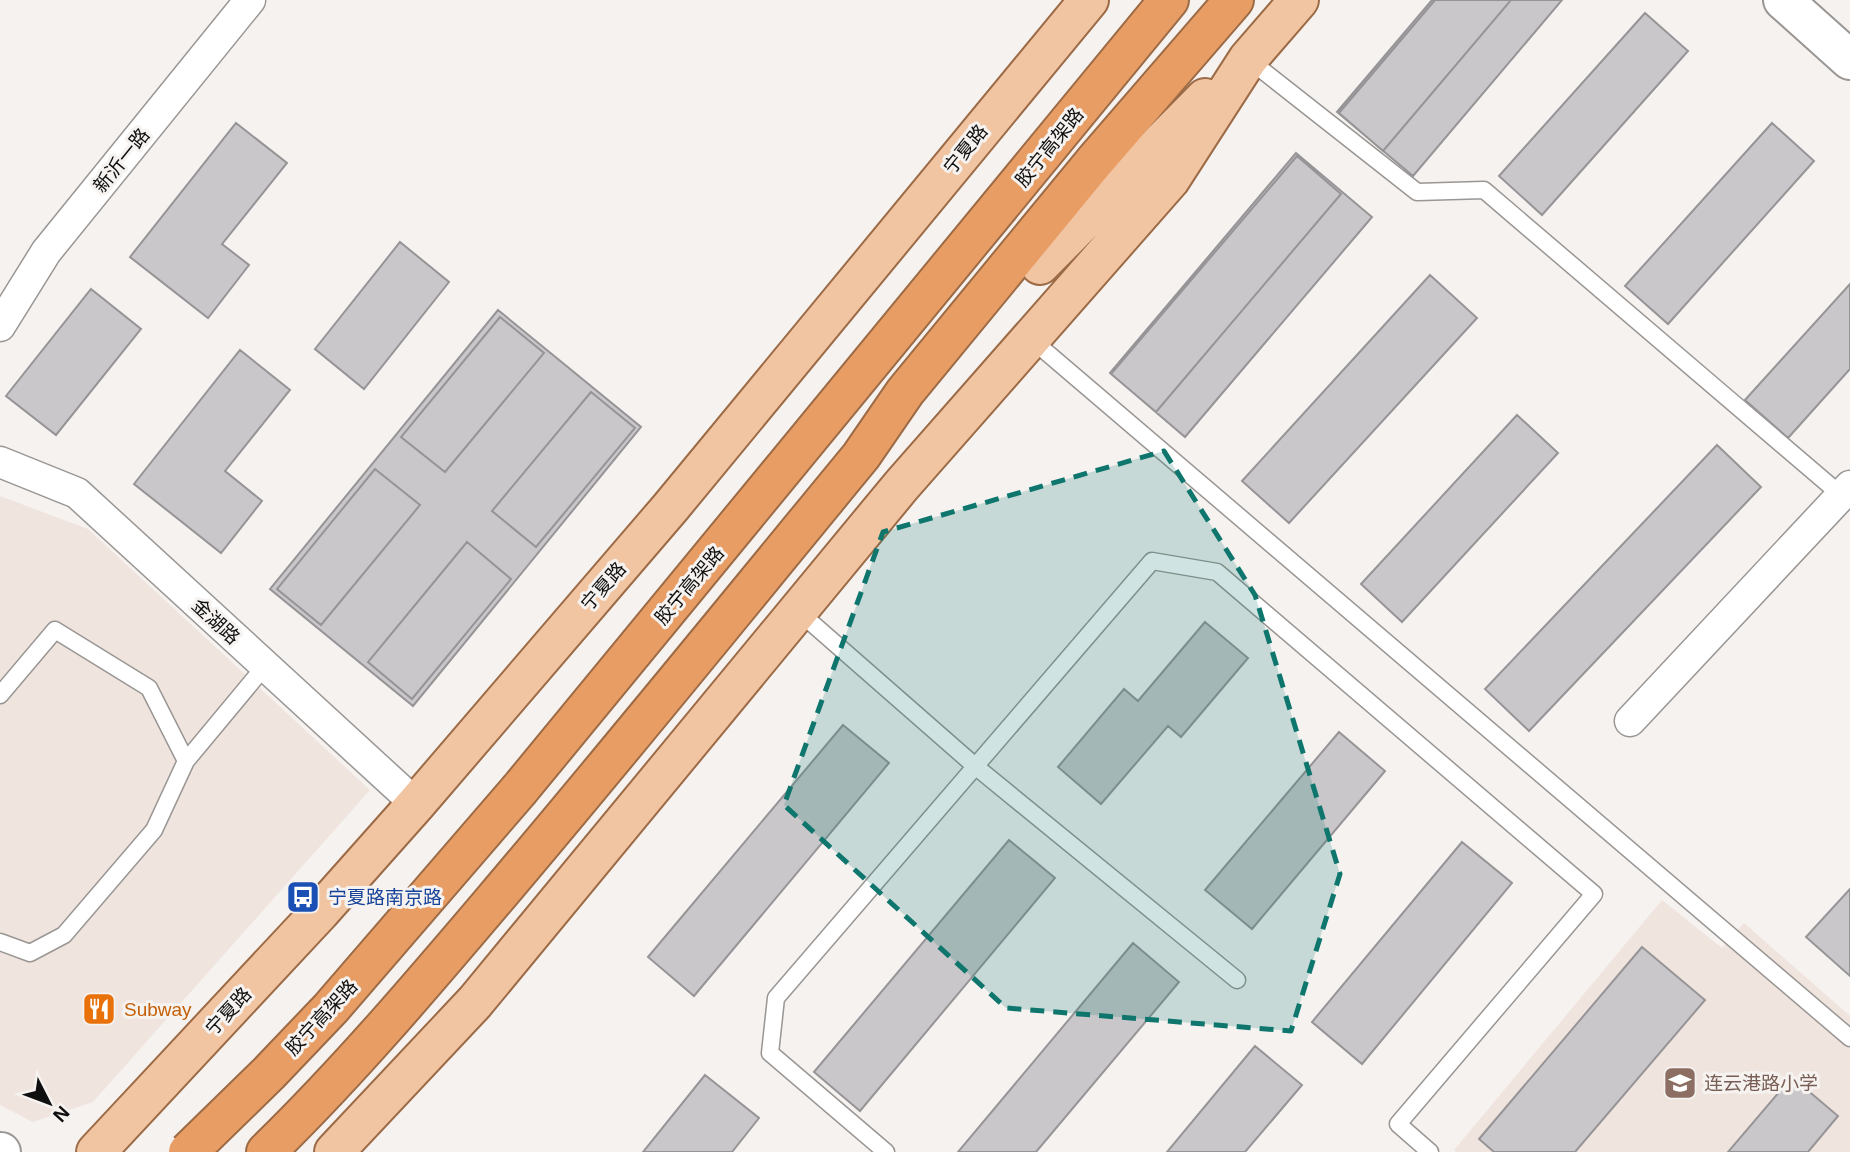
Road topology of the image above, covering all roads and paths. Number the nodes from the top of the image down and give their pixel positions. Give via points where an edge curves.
1 (250, 0) edge
2 (1169, 0) edge
3 (1234, 0) edge
4 (1299, 0) edge
5 (1783, 0) edge
6 (1081, 3) edge
7 (1248, 59) junction
8 (1850, 60) edge
9 (1040, 265) joint
10 (0, 326) edge
11 (1031, 339) junction
12 (861, 456) junction
13 (0, 462) edge
14 (1846, 491) edge
15 (798, 611) junction
16 (265, 666) junction
17 (0, 695) edge
18 (1630, 722) dead end
19 (186, 761) junction
20 (975, 766) junction
21 (416, 804) junction
22 (0, 942) edge
23 (1237, 980) dead end
24 (1850, 1038) edge
25 (96, 1152) edge
26 (188, 1152) edge
27 (266, 1152) edge
28 (334, 1152) edge
29 (886, 1152) edge
30 (1430, 1152) edge

1 - 10 street, 新沂一路 via 46,252
2 - 26 highway, 胶宁高架路, bridge via 520,789 331,1007
3 - 12 highway via 905,392
4 - 7 main road
5 - 8 main road
6 - 21 main road, 宁夏路 via 670,508
7 - 9 main road via 1197,104
7 - 11 main road via 1170,180
7 - 14 lane via 1417,192 1485,190
9 - 12 highway via 932,394
11 - 15 main road
11 - 24 lane
12 - 27 highway via 558,825 372,1042
13 - 16 street, 金湖路 via 77,493
14 - 18 street
15 - 20 lane
15 - 28 main road via 475,1002
16 - 19 lane
16 - 21 street, 金湖路
17 - 19 lane via 55,630 149,688
19 - 22 lane via 154,830 64,935 30,953
20 - 23 lane
20 - 29 lane via 776,998 770,1053
20 - 30 lane via 1152,561 1217,572 1594,894 1398,1124
21 - 25 main road, 宁夏路

